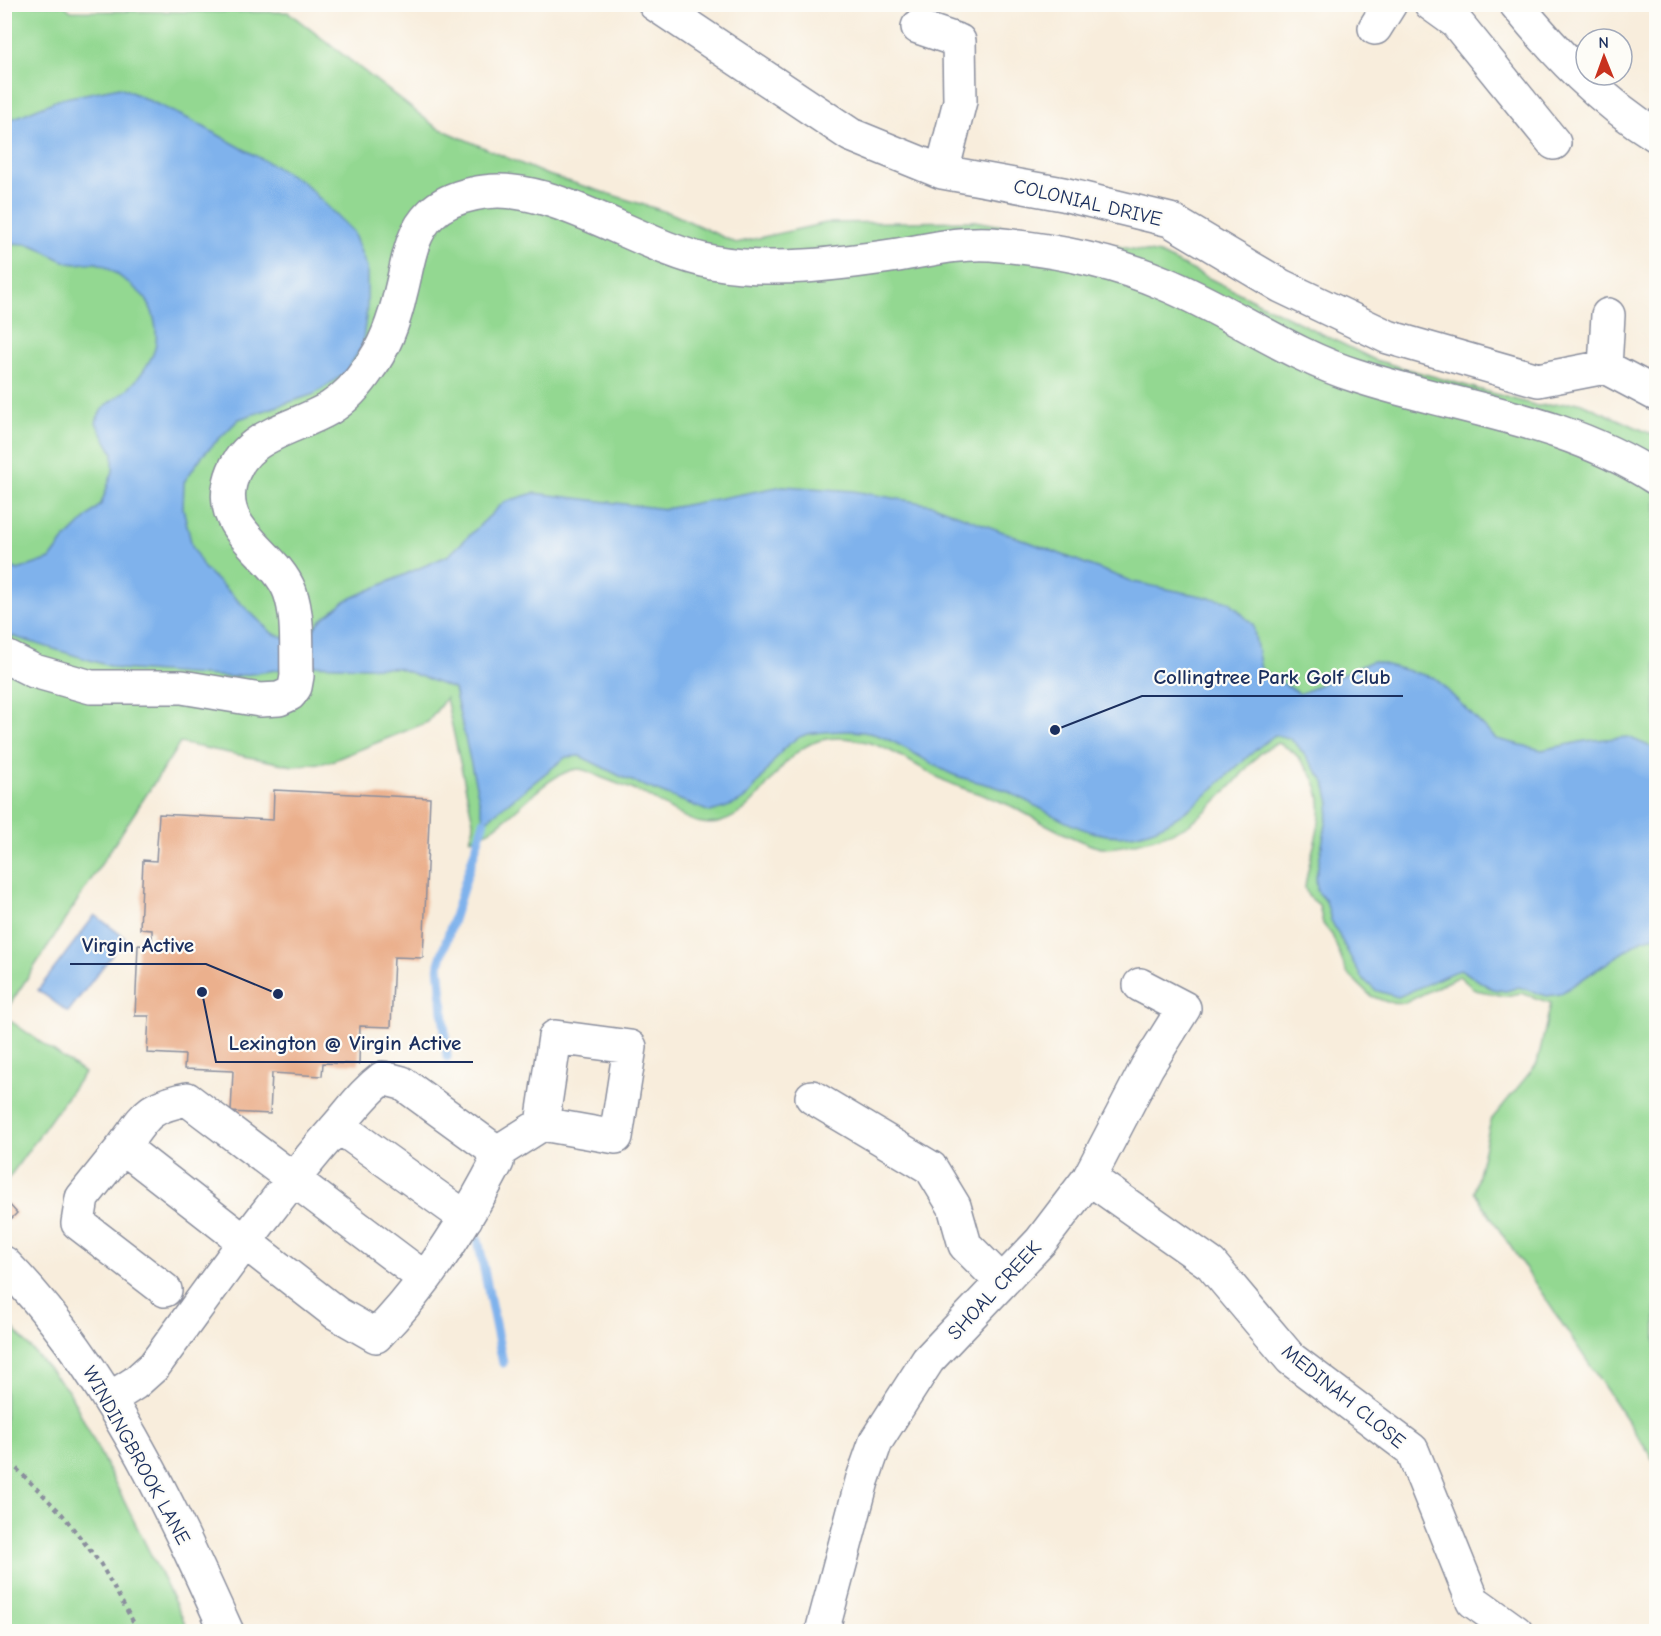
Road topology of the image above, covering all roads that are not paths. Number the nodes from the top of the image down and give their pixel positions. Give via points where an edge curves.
1 (1431, 4) edge
2 (1516, 4) edge
3 (673, 10) edge
4 (918, 27) dead end
5 (1656, 135) edge
6 (1554, 143) dead end
7 (942, 172) junction
8 (1608, 315) dead end
9 (1605, 367) junction
10 (1656, 394) edge
11 (1656, 478) edge
12 (4, 656) edge
13 (1140, 985) dead end
14 (812, 1097) dead end
15 (542, 1124) dead end
16 (338, 1126) junction
17 (123, 1147) junction
18 (493, 1155) junction
19 (1089, 1178) junction
20 (292, 1180) junction
21 (466, 1218) junction
22 (246, 1244) junction
23 (4, 1263) edge
24 (423, 1278) junction
25 (1002, 1282) junction
26 (165, 1290) dead end
27 (110, 1399) junction
28 (227, 1632) edge
29 (822, 1632) edge
30 (1516, 1632) edge

1 - 6 street via 1456,22
2 - 5 street via 1558,56 1626,117
3 - 7 street, COLONIAL DRIVE via 851,135
4 - 7 street via 959,41 960,101
7 - 9 street, COLONIAL DRIVE via 1064,194 1170,220 1281,286 1388,337 1538,380
8 - 9 street
9 - 10 street
11 - 12 street via 1592,443 1492,411 1356,376 1167,284 1096,260 985,244 957,244 824,264 736,265 657,246 549,201 491,189 444,204 429,215 408,256 386,340 372,366 354,387 329,409 267,436 246,452 232,476 228,500 232,519 290,590 297,676 296,687 290,694 260,700 182,687 91,687 34,671
13 - 19 street, SHOAL CREEK via 1184,1008 1147,1068
14 - 25 street via 932,1168 954,1206 965,1245
15 - 18 street
16 - 18 street via 363,1093 383,1078 402,1083 490,1147
16 - 20 street
16 - 21 street
17 - 20 street via 158,1105 187,1099
17 - 22 street
17 - 26 street via 82,1198 78,1223
18 - 21 street via 497,1162
19 - 25 street, SHOAL CREEK via 1041,1241
19 - 30 street, MEDINAH CLOSE via 1211,1264 1291,1359 1412,1450 1473,1601
20 - 22 street
20 - 24 street
21 - 24 street
22 - 24 street via 336,1312 376,1336
22 - 27 street via 154,1366
23 - 27 street, WINDINGBROOK LANE via 31,1290
25 - 29 street, SHOAL CREEK via 928,1360 876,1441
27 - 28 street, WINDINGBROOK LANE via 174,1514

